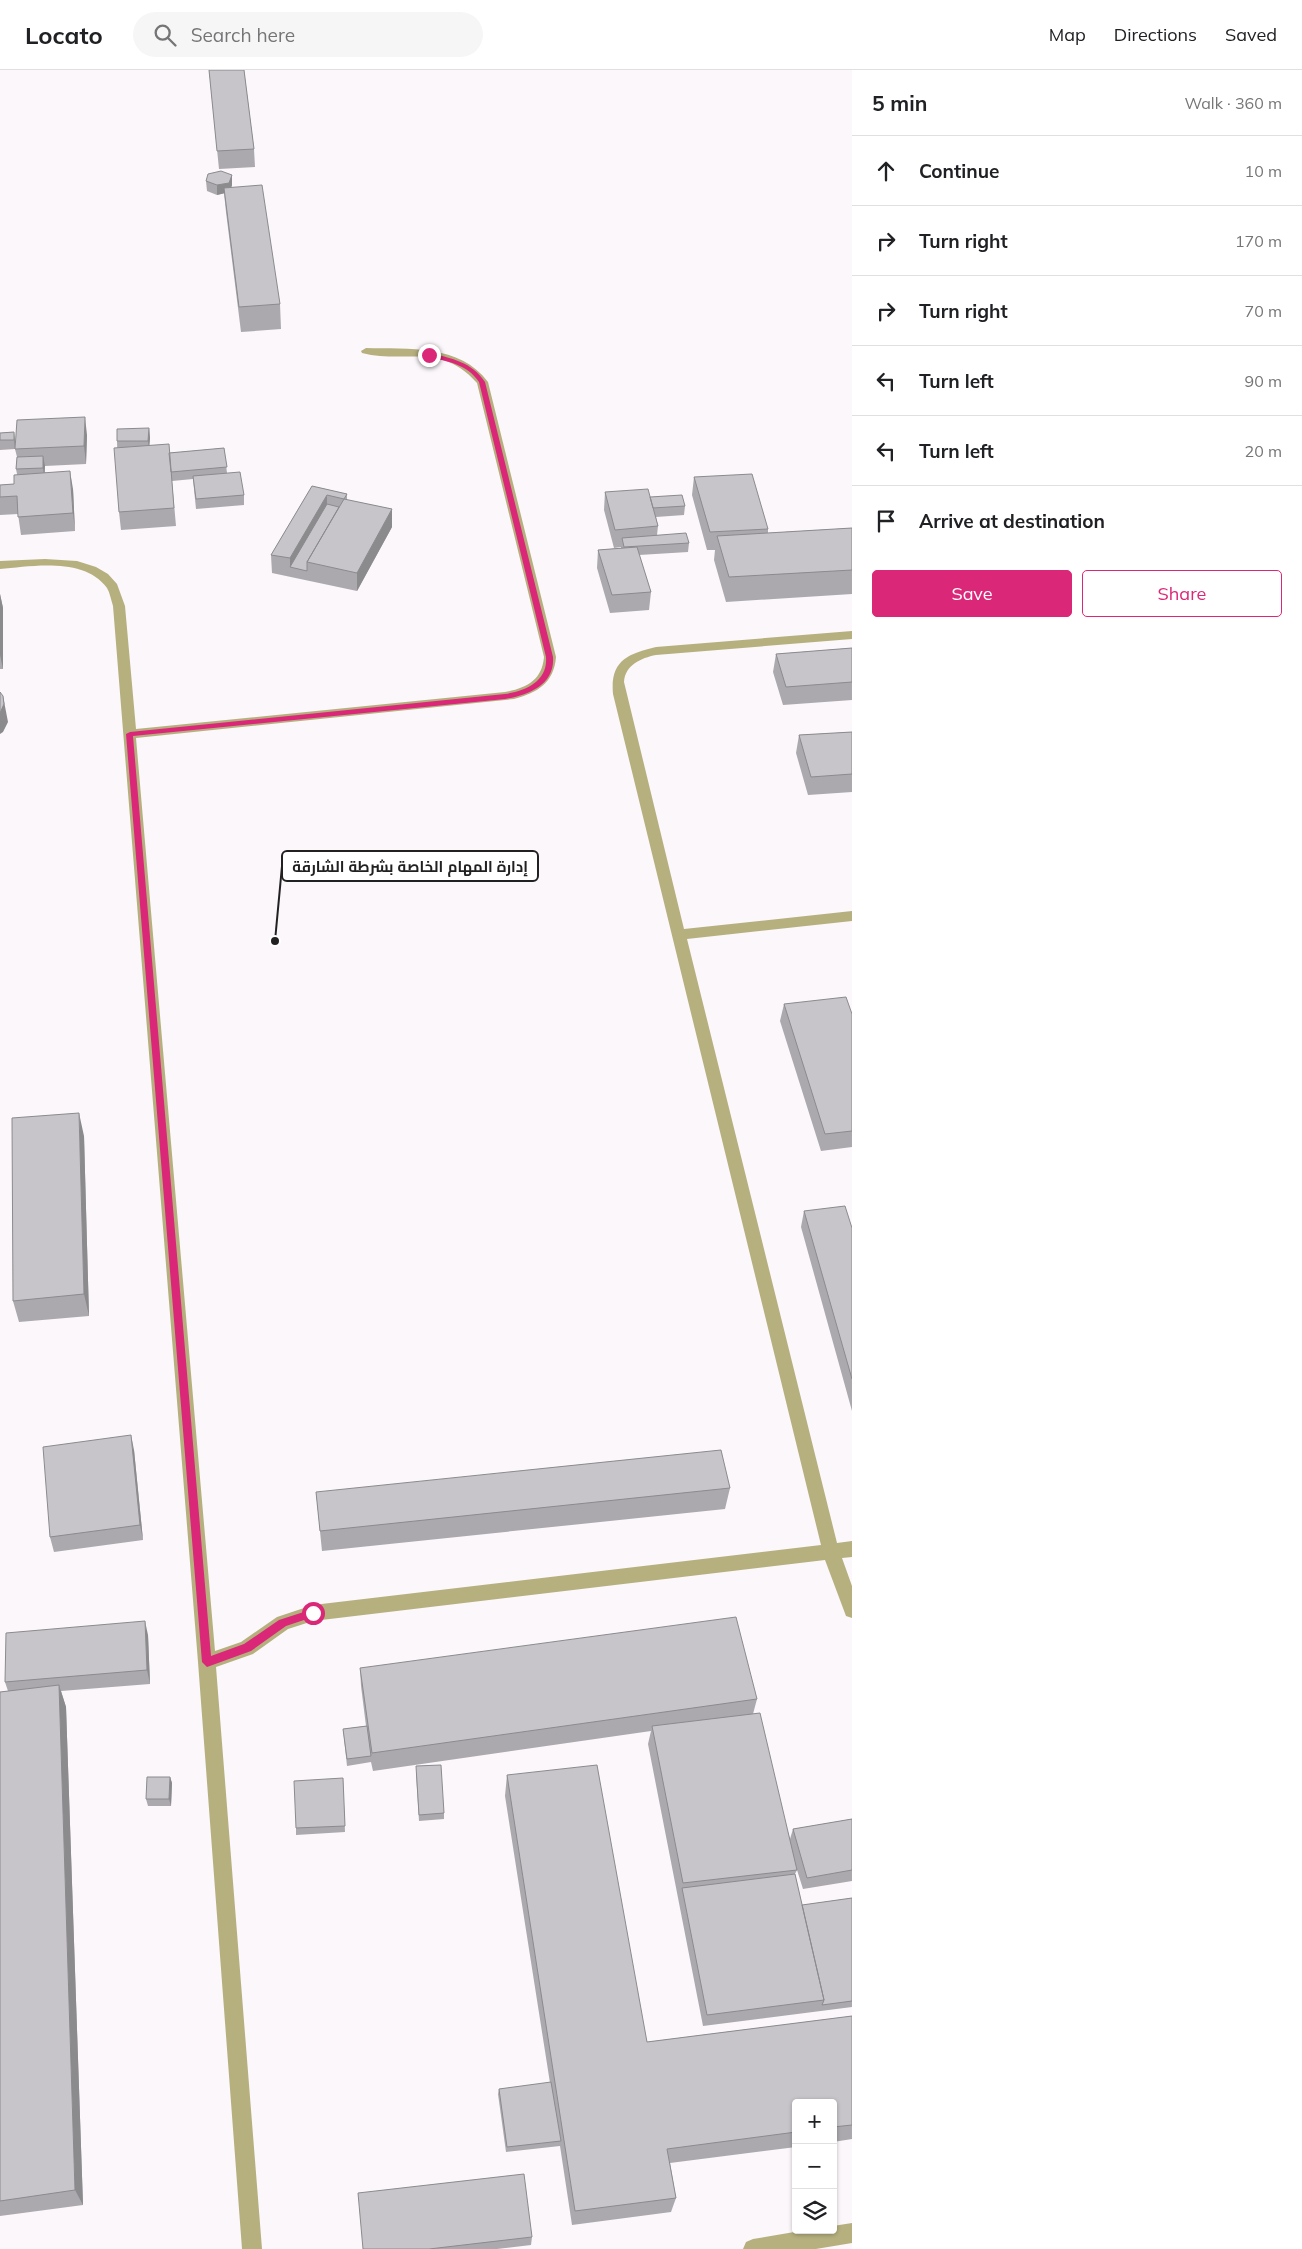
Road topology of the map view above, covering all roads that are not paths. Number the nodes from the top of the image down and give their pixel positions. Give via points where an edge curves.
1 (366, 351) dead end
2 (0, 565) edge
3 (852, 635) edge
4 (130, 734) junction
5 (852, 916) edge
6 (678, 935) junction
7 (852, 1549) edge
8 (832, 1552) junction
9 (852, 1610) edge
10 (207, 1662) junction
11 (852, 2233) edge
12 (252, 2249) edge
13 (753, 2249) edge

1 - 4 lane via 443,357 468,367 482,382 550,657 547,675 531,690 505,696
2 - 4 lane via 71,564 96,572 113,587 119,606
3 - 6 lane via 647,652 628,662 618,677 619,694
4 - 10 lane
5 - 6 lane
6 - 8 lane
7 - 8 lane
8 - 9 lane
8 - 10 lane via 313,1613 283,1623 247,1648
10 - 12 lane
11 - 13 lane

